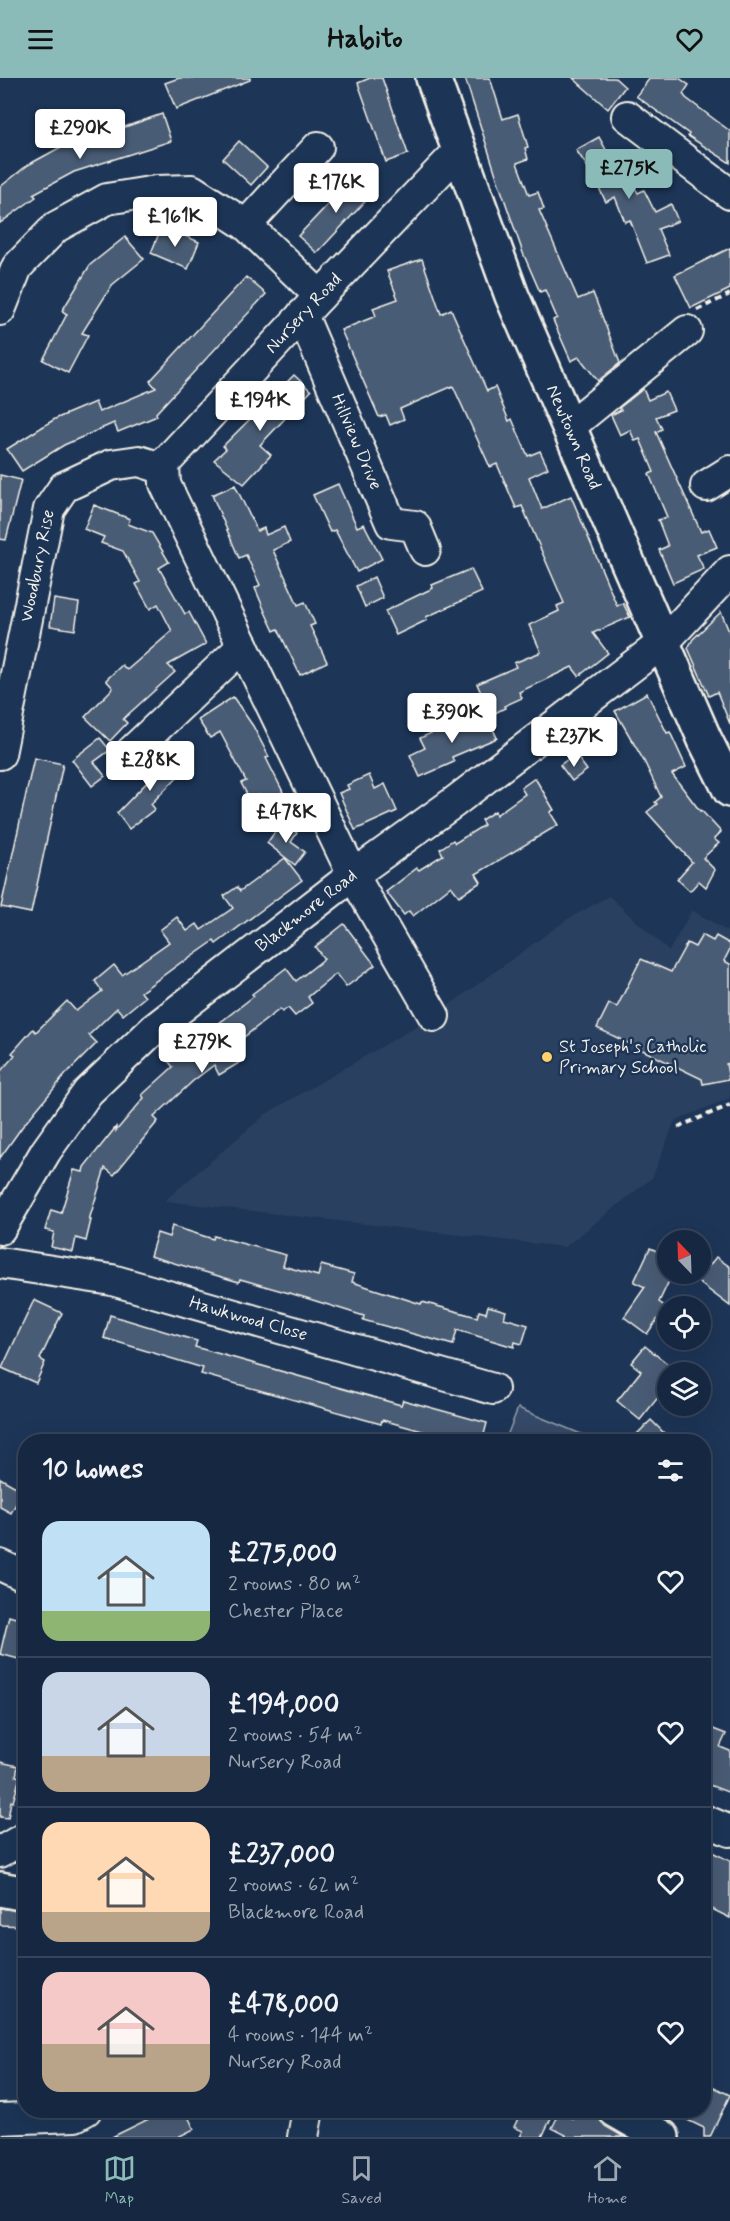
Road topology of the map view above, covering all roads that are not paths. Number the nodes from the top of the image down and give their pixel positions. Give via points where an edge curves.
1 (433, 78) edge
2 (627, 116) dead end
3 (318, 147) dead end
4 (458, 152) junction
5 (730, 194) edge
6 (246, 225) junction
7 (311, 306) junction
8 (0, 310) edge
9 (687, 331) road end
10 (569, 427) junction
11 (164, 464) junction
12 (425, 550) dead end
13 (730, 572) edge
14 (664, 642) junction
15 (243, 646) junction
16 (131, 752) dead end
17 (0, 754) edge
18 (730, 790) edge
19 (353, 875) junction
20 (434, 1016) dead end
21 (0, 1229) edge
22 (0, 1263) edge
23 (493, 1389) dead end
24 (0, 1565) edge
25 (18, 1573) edge
26 (711, 1823) edge
27 (730, 1831) edge
28 (18, 1842) edge
29 (0, 1852) edge
30 (0, 1889) edge
31 (18, 1892) edge
32 (25, 2118) edge
33 (307, 2118) edge
34 (629, 2118) edge
35 (0, 2119) edge
36 (303, 2137) edge
37 (662, 2137) edge

1 - 4 main road, Newtown Road
2 - 5 street
3 - 6 street
4 - 7 street, Nursery Road
4 - 10 main road, Newtown Road via 512,296
6 - 7 street
6 - 8 street via 192,190 107,199 56,227 17,267
7 - 11 street, Nursery Road
7 - 12 street, Hillview Drive via 391,524 415,526
9 - 10 street
10 - 14 main road, Newtown Road
11 - 15 street via 165,484
11 - 17 street, Woodbury Rise via 154,466 139,461 111,465 64,487 49,509
13 - 14 street, Blackmore Road
14 - 18 main road, Newtown Road
14 - 19 street, Blackmore Road
15 - 16 street
15 - 19 street
19 - 20 street
19 - 21 street, Blackmore Road via 155,1028 88,1092 46,1150
22 - 23 street, Hawkwood Close via 112,1280
24 - 25 street
26 - 27 street
28 - 29 street
30 - 31 main road
32 - 35 street
33 - 36 street
34 - 37 main road

